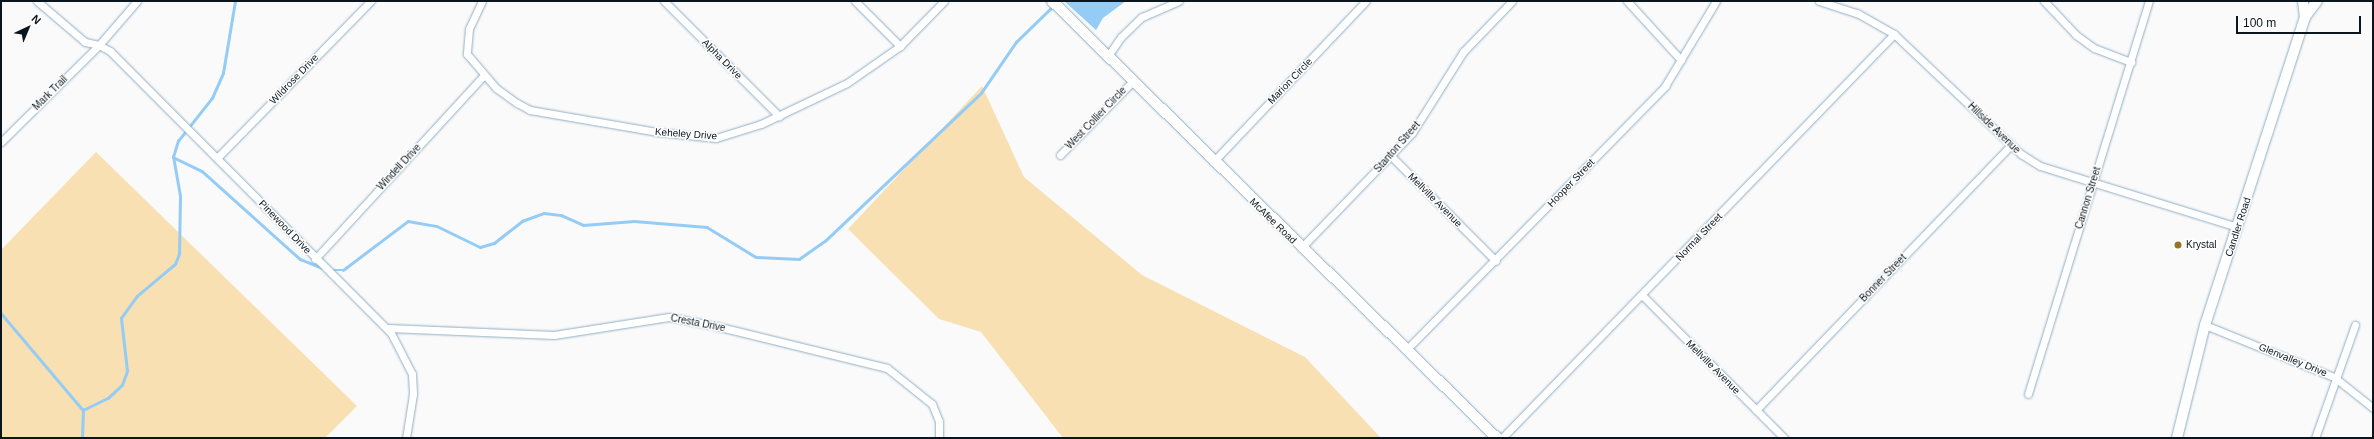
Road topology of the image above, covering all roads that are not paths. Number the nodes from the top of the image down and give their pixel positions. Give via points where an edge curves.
1 (37, 1) edge
2 (137, 1) edge
3 (371, 1) edge
4 (482, 1) edge
5 (664, 1) edge
6 (855, 1) edge
7 (944, 1) edge
8 (1052, 1) edge
9 (1180, 1) edge
10 (1366, 1) edge
11 (1512, 1) edge
12 (1627, 1) edge
13 (1716, 1) edge
14 (1819, 1) edge
15 (2044, 1) edge
16 (2149, 1) edge
17 (2303, 1) edge
18 (2317, 1) edge
19 (2305, 17) junction
20 (1894, 34) junction
21 (99, 45) junction
22 (900, 46) junction
23 (1108, 56) junction
24 (1681, 60) junction
25 (2131, 62) junction
26 (484, 75) junction
27 (1133, 81) junction
28 (779, 116) junction
29 (1, 142) edge
30 (2011, 146) junction
31 (1060, 155) dead end
32 (1391, 156) junction
33 (217, 158) junction
34 (1213, 162) junction
35 (2092, 185) junction
36 (2237, 227) junction
37 (1301, 248) junction
38 (315, 259) junction
39 (1496, 261) junction
40 (1642, 295) junction
41 (2355, 324) dead end
42 (2205, 325) junction
43 (388, 328) junction
44 (1406, 350) junction
45 (2334, 377) junction
46 (2028, 394) dead end
47 (2373, 408) edge
48 (1756, 410) junction
49 (406, 438) edge
50 (939, 438) edge
51 (1497, 438) edge
52 (1502, 438) edge
53 (1784, 438) edge
54 (2177, 438) edge
55 (2315, 438) edge

1 - 21 street via 85,42
2 - 21 street, Mark Trail
3 - 33 street, Wildrose Drive
4 - 26 street, Keheley Drive via 466,47 473,64
5 - 28 street, Alpha Drive
6 - 22 street
7 - 22 street, Keheley Drive
8 - 23 street, McAfee Road
9 - 23 street via 1142,17 1121,36
10 - 34 street, Marion Circle
11 - 32 street, Stanton Street via 1463,52 1416,126
12 - 24 street
13 - 24 street, Hooper Street
14 - 20 street, Hillside Avenue via 1857,13
15 - 25 street via 2088,44
16 - 25 street, Cannon Street
17 - 19 street, Candler Road
18 - 19 street, Candler Road
19 - 36 street, Candler Road
20 - 30 street, Hillside Avenue
20 - 40 street, Normal Street
21 - 29 street, Mark Trail
21 - 33 street, Pinewood Drive via 110,50
22 - 28 street, Keheley Drive via 847,83
23 - 27 street, McAfee Road
24 - 39 street, Hooper Street via 1650,103
25 - 35 street, Cannon Street
26 - 28 street, Keheley Drive via 504,95 530,110 658,132 716,138
26 - 38 street, Windell Drive
27 - 31 street, West Collier Circle
27 - 34 street, McAfee Road
30 - 35 street, Hillside Avenue via 2040,166
30 - 48 street, Bonner Street
32 - 37 street, Stanton Street
32 - 39 street, Mellville Avenue
33 - 38 street, Pinewood Drive
34 - 37 street, McAfee Road
35 - 36 street, Hillside Avenue
35 - 46 street, Cannon Street
36 - 42 street, Candler Road
37 - 44 street, McAfee Road
38 - 43 street, Pinewood Drive
39 - 44 street, Hooper Street
40 - 48 street, Mellville Avenue
40 - 52 street, Normal Street
41 - 45 street
42 - 45 street, Glenvalley Drive
42 - 54 street, Candler Road
43 - 49 street, Pinewood Drive via 408,360 412,374 413,394
43 - 50 street, Cresta Drive via 554,335 669,317 716,326 887,368 932,404 939,421
44 - 51 street, McAfee Road
45 - 47 street, Glenvalley Drive
45 - 55 street
48 - 53 street, Mellville Avenue

